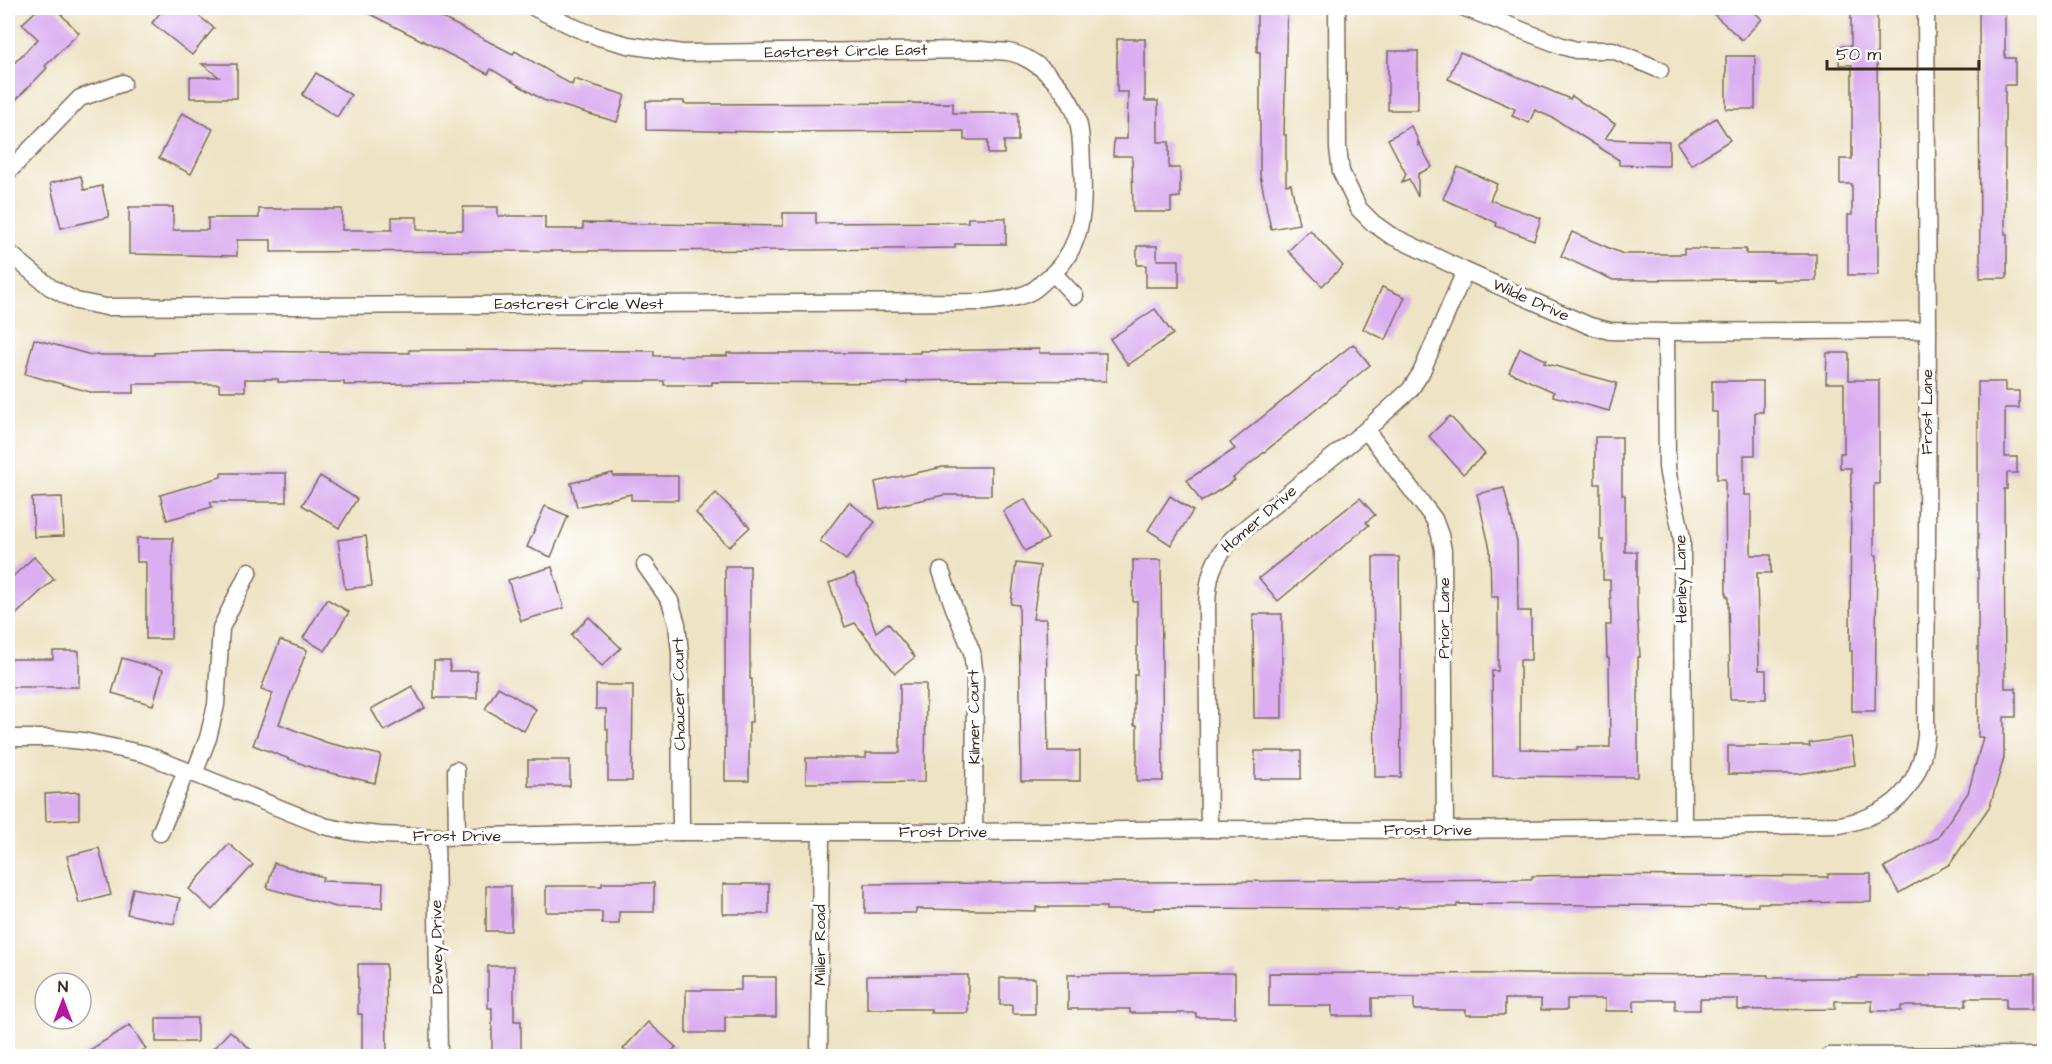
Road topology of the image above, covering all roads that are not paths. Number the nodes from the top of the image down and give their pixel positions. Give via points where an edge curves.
1 (535, 8) edge
2 (1337, 8) edge
3 (1465, 8) edge
4 (1926, 8) edge
5 (1660, 70) dead end
6 (123, 83) dead end
7 (8, 172) edge
8 (1083, 176) joint
9 (8, 252) edge
10 (1465, 271) junction
11 (1054, 274) junction
12 (1075, 296) dead end
13 (1928, 330) junction
14 (1666, 332) junction
15 (1366, 430) junction
16 (645, 565) dead end
17 (249, 571) dead end
18 (941, 571) dead end
19 (8, 738) edge
20 (456, 770) dead end
21 (190, 772) junction
22 (1890, 805) joint
23 (1683, 827) junction
24 (1209, 829) junction
25 (1445, 830) junction
26 (681, 832) junction
27 (974, 832) junction
28 (160, 833) dead end
29 (821, 833) junction
30 (457, 836) junction
31 (436, 837) junction
32 (2044, 1055) edge
33 (439, 1056) edge
34 (819, 1056) edge
35 (1829, 1056) edge

1 - 8 street, Eastcrest Circle East via 599,37 682,53 1011,52 1034,63 1066,94 1076,116
2 - 10 street, Wilde Drive via 1338,148 1341,172 1349,190 1359,209 1390,235
3 - 5 street via 1562,46 1613,50
4 - 13 street, Frost Lane
6 - 7 street via 80,98
8 - 11 street, Eastcrest Circle West via 1080,230 1071,253
9 - 11 street, Eastcrest Circle West via 50,287 76,301 106,306 985,302 1030,292
10 - 14 street, Wilde Drive via 1590,326 1610,331
10 - 15 street, Homer Drive via 1421,373 1410,390
11 - 12 street
13 - 14 street, Wilde Drive
13 - 22 street, Frost Lane via 1926,736 1916,778
14 - 23 street, Henley Lane via 1666,467 1682,540
15 - 24 street, Homer Drive via 1233,538 1220,552 1212,571 1207,606
15 - 25 street, Prior Lane via 1434,519 1443,550
16 - 26 street, Chaucer Court via 670,601 677,624
17 - 21 street via 220,628 216,705 208,738
18 - 27 street, Kilmer Court via 972,652
19 - 21 street, Frost Drive via 83,741 145,754
20 - 30 street
21 - 28 street
21 - 31 street, Frost Drive via 324,826 380,836
22 - 23 street, Frost Drive via 1860,821 1840,825
23 - 25 street, Frost Drive
24 - 25 street, Frost Drive
24 - 27 street, Frost Drive
26 - 29 street, Frost Drive
26 - 30 street, Frost Drive
27 - 29 street, Frost Drive
29 - 34 street, Miller Road
30 - 31 street, Frost Drive
31 - 33 street, Dewey Drive
32 - 35 street

